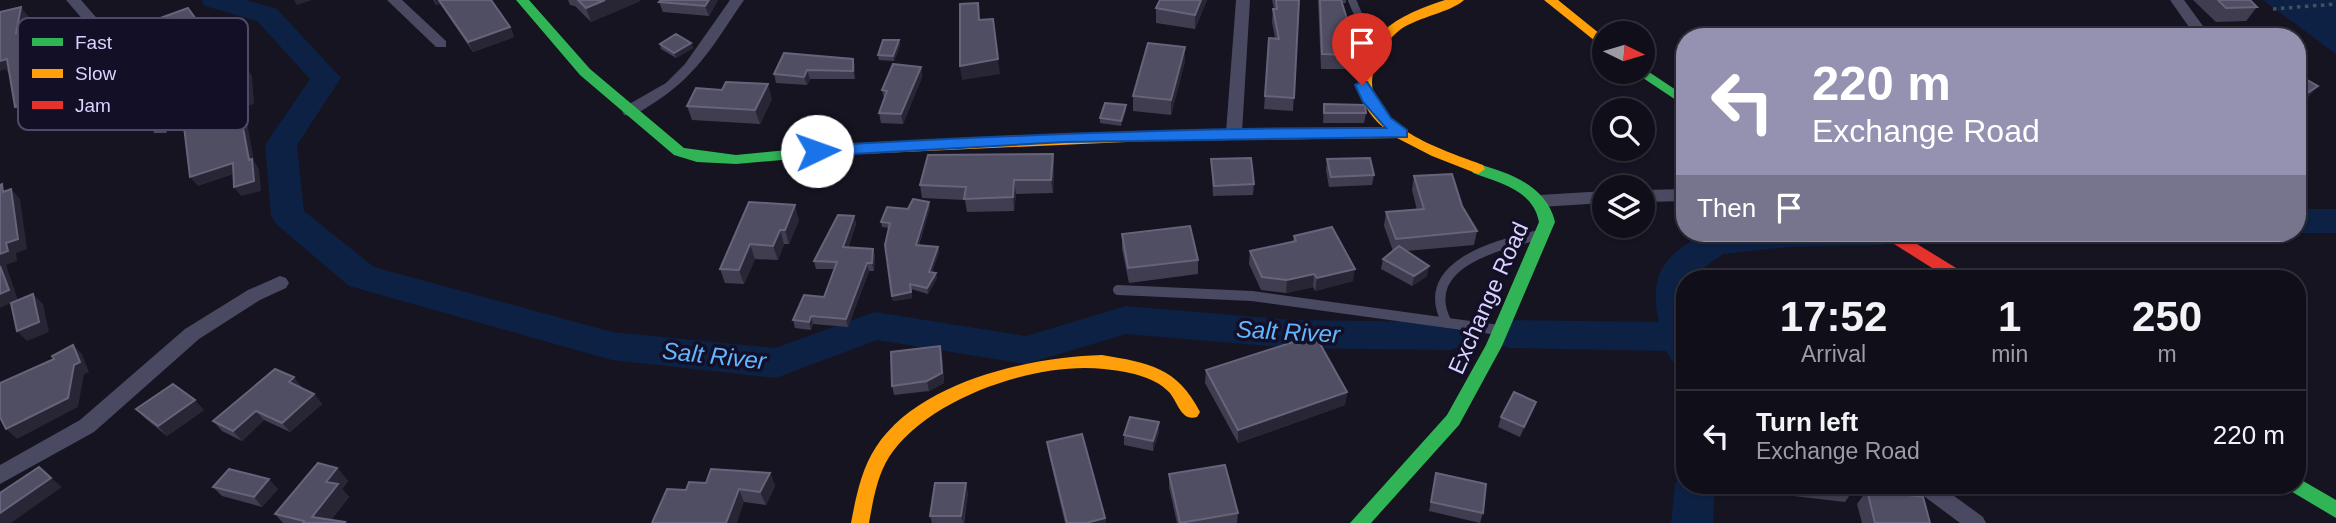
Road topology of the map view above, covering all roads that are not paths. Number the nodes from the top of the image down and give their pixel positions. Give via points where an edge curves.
1 (72, 0) edge
2 (394, 0) edge
3 (522, 0) edge
4 (737, 0) edge
5 (1243, 0) edge
6 (1352, 0) edge
7 (1458, 0) edge
8 (1550, 0) edge
9 (2177, 0) edge
10 (88, 18) edge
11 (2197, 28) edge
12 (1592, 35) edge
13 (1379, 38) junction
14 (441, 44) dead end
15 (1656, 82) edge
16 (1676, 96) edge
17 (629, 111) junction
18 (1234, 132) junction
19 (1402, 133) junction
20 (1676, 195) edge
21 (1655, 196) edge
22 (1592, 198) edge
23 (1540, 201) junction
24 (1542, 234) junction
25 (1902, 242) edge
26 (1946, 270) edge
27 (280, 283) dead end
28 (1118, 289) dead end
29 (1447, 323) junction
30 (1500, 330) junction
31 (1191, 412) dead end
32 (0, 475) edge
33 (1936, 494) edge
34 (2306, 494) edge
35 (1375, 514) edge
36 (2330, 514) edge
37 (860, 523) edge
38 (1359, 523) edge
39 (1976, 523) edge

1 - 10 street
2 - 14 street
3 - 17 street via 584,72
4 - 17 street via 690,67 671,86
5 - 18 street
6 - 13 lane via 1363,26
7 - 13 street via 1396,25
8 - 12 street
9 - 11 street
13 - 19 street, Exchange Road via 1362,74 1362,85 1385,121
15 - 16 street
17 - 18 street via 679,152 700,159 1065,137
18 - 19 street
19 - 23 street, Exchange Road via 1441,155 1528,191
20 - 21 street
22 - 23 street
23 - 24 street, Exchange Road via 1547,217
24 - 29 lane via 1492,246 1459,265 1440,291 1437,304
24 - 30 street, Exchange Road
25 - 26 street
27 - 32 street via 192,334 87,426
28 - 29 lane via 1252,296
29 - 30 lane
30 - 35 street, Exchange Road via 1453,420
31 - 37 street via 1171,382 1145,368 1110,362 1027,368 988,379 926,410 892,438 872,468
33 - 39 street
34 - 36 street
35 - 38 street, Exchange Road

